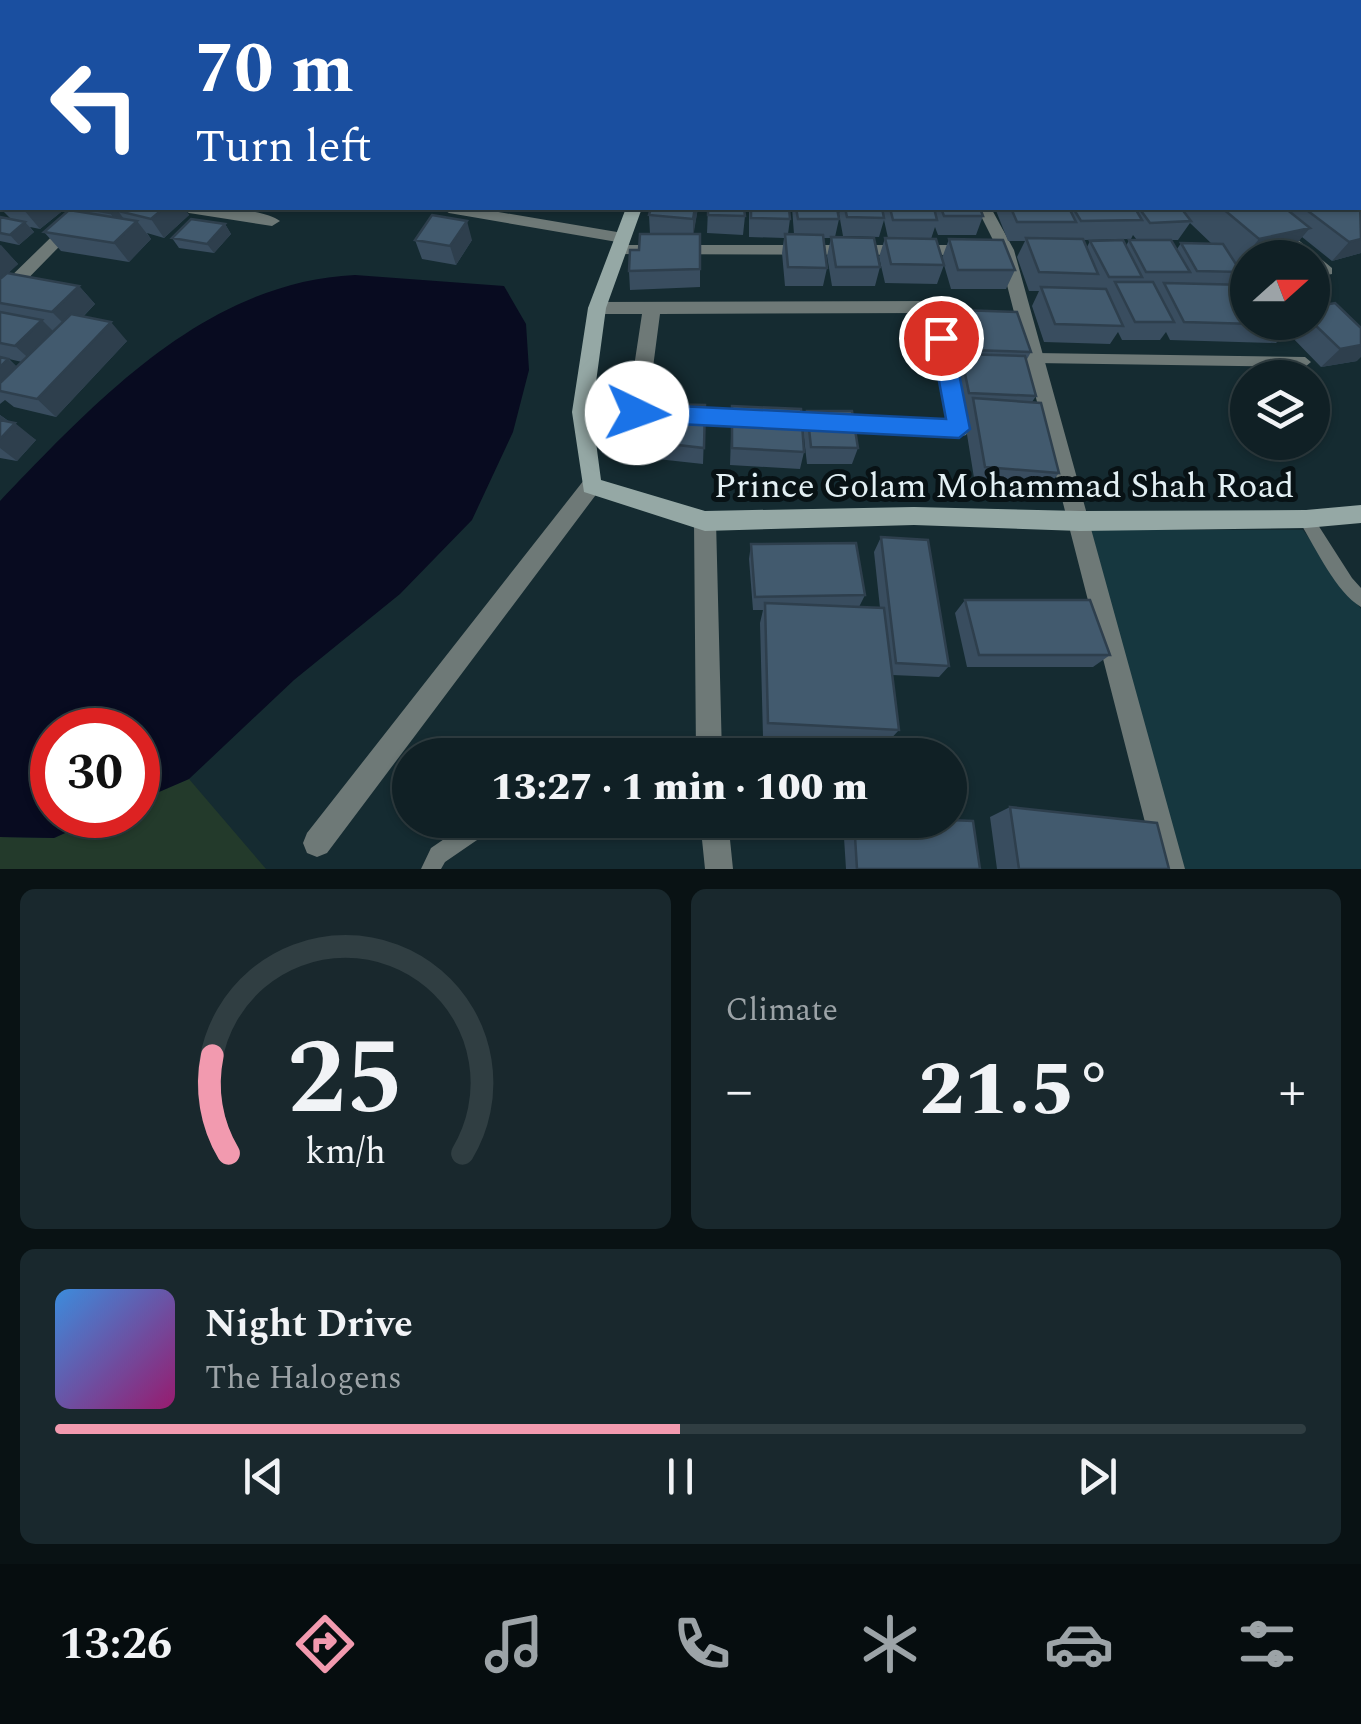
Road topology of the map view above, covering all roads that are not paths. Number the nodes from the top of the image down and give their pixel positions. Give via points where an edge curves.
1 (87, 210) edge
2 (203, 210) edge
3 (458, 210) edge
4 (633, 210) edge
5 (985, 210) edge
6 (1256, 210) edge
7 (1281, 216) edge
8 (272, 220) dead end
9 (1268, 220) junction
10 (1291, 240) edge
11 (620, 244) junction
12 (1015, 251) junction
13 (1217, 257) edge
14 (1230, 267) edge
15 (0, 297) edge
16 (598, 308) junction
17 (652, 308) junction
18 (1035, 358) junction
19 (1230, 361) edge
20 (596, 412) junction
21 (637, 413) junction
22 (591, 486) junction
23 (1361, 514) edge
24 (1306, 519) junction
25 (705, 521) junction
26 (1080, 521) junction
27 (1361, 599) edge
28 (709, 738) edge
29 (463, 838) edge
30 (716, 838) edge
31 (316, 843) dead end
32 (431, 869) edge
33 (719, 869) edge
34 (1171, 869) edge

1 - 15 street via 25,260
2 - 8 street
3 - 11 street
4 - 11 street
5 - 12 street
6 - 9 lane
7 - 9 lane
9 - 10 lane
11 - 12 street
11 - 16 street
12 - 18 street
13 - 14 lane
16 - 17 street
16 - 20 street
17 - 21 street
17 - 21 street via 935,307 959,429
18 - 19 lane
18 - 26 street
20 - 21 street
20 - 22 street
22 - 25 street, Prince Golam Mohammad Shah Road
22 - 31 street
23 - 24 street, Prince Golam Mohammad Shah Road
24 - 26 street, Prince Golam Mohammad Shah Road
24 - 27 lane
25 - 26 street, Prince Golam Mohammad Shah Road
25 - 28 street
26 - 34 street
29 - 32 lane via 438,855
30 - 33 street

